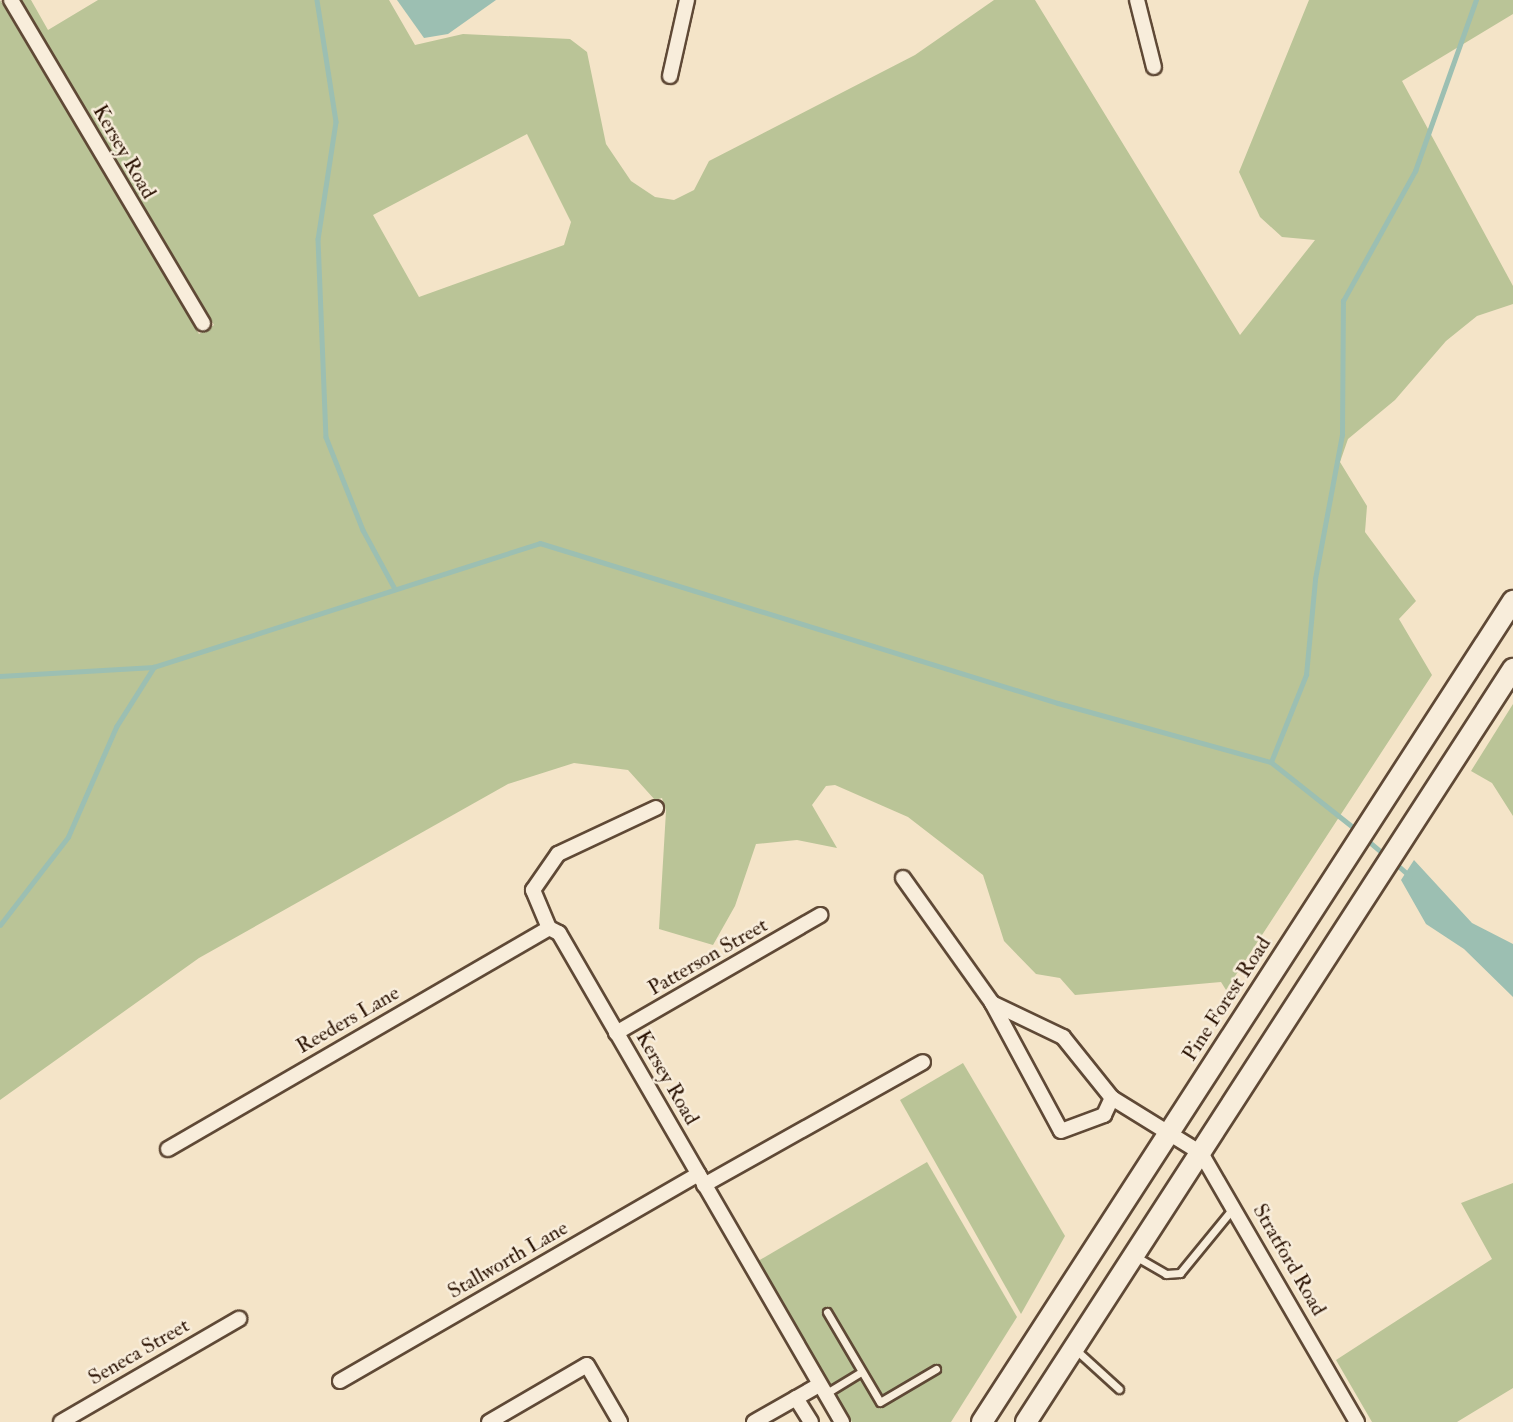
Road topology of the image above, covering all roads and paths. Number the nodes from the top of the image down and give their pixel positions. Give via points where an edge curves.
1 (12, 0) edge
2 (687, 0) edge
3 (1137, 0) edge
4 (1154, 67) dead end
5 (670, 76) dead end
6 (202, 323) dead end
7 (1513, 602) edge
8 (1513, 669) edge
9 (656, 808) dead end
10 (903, 878) dead end
11 (820, 915) dead end
12 (549, 928) junction
13 (992, 1003) junction
14 (616, 1034) junction
15 (922, 1062) dead end
16 (1112, 1098) junction
17 (1168, 1134) junction
18 (168, 1149) dead end
19 (1201, 1153) junction
20 (701, 1179) junction
21 (1234, 1208) junction
22 (1134, 1256) junction
23 (827, 1312) dead end
24 (239, 1319) dead end
25 (1074, 1348) junction
26 (936, 1369) dead end
27 (861, 1372) junction
28 (340, 1381) dead end
29 (822, 1389) junction
30 (1119, 1389) dead end
31 (796, 1398) junction
32 (61, 1422) edge
33 (489, 1422) edge
34 (620, 1422) edge
35 (754, 1422) edge
36 (811, 1422) edge
37 (842, 1422) edge
38 (982, 1422) edge
39 (1026, 1422) edge
40 (1357, 1422) edge

1 - 6 street, Kersey Road
2 - 5 street
3 - 4 street
7 - 17 main road, Pine Forest Road
8 - 19 main road
9 - 12 street, Kersey Road via 558,854 533,890
10 - 13 street
11 - 14 street, Patterson Street
12 - 14 street, Kersey Road via 559,933
12 - 18 street, Reeders Lane
13 - 16 street, Stratford Road via 1062,1037
13 - 16 street via 1061,1131 1104,1115
14 - 20 street, Kersey Road
15 - 20 street, Stallworth Lane
16 - 17 street, Stratford Road
17 - 19 street, Stratford Road
17 - 38 main road, Pine Forest Road
19 - 21 street, Stratford Road
19 - 22 main road
20 - 28 street, Stallworth Lane
20 - 29 street, Kersey Road
21 - 22 lane via 1180,1273 1166,1274
21 - 40 street, Stratford Road
22 - 25 main road
23 - 27 lane
24 - 32 street, Seneca Street
25 - 30 lane
25 - 39 main road
26 - 27 lane via 880,1402
27 - 29 lane
29 - 31 street
29 - 37 street, Kersey Road
31 - 35 street
31 - 36 street
33 - 34 street via 586,1365

